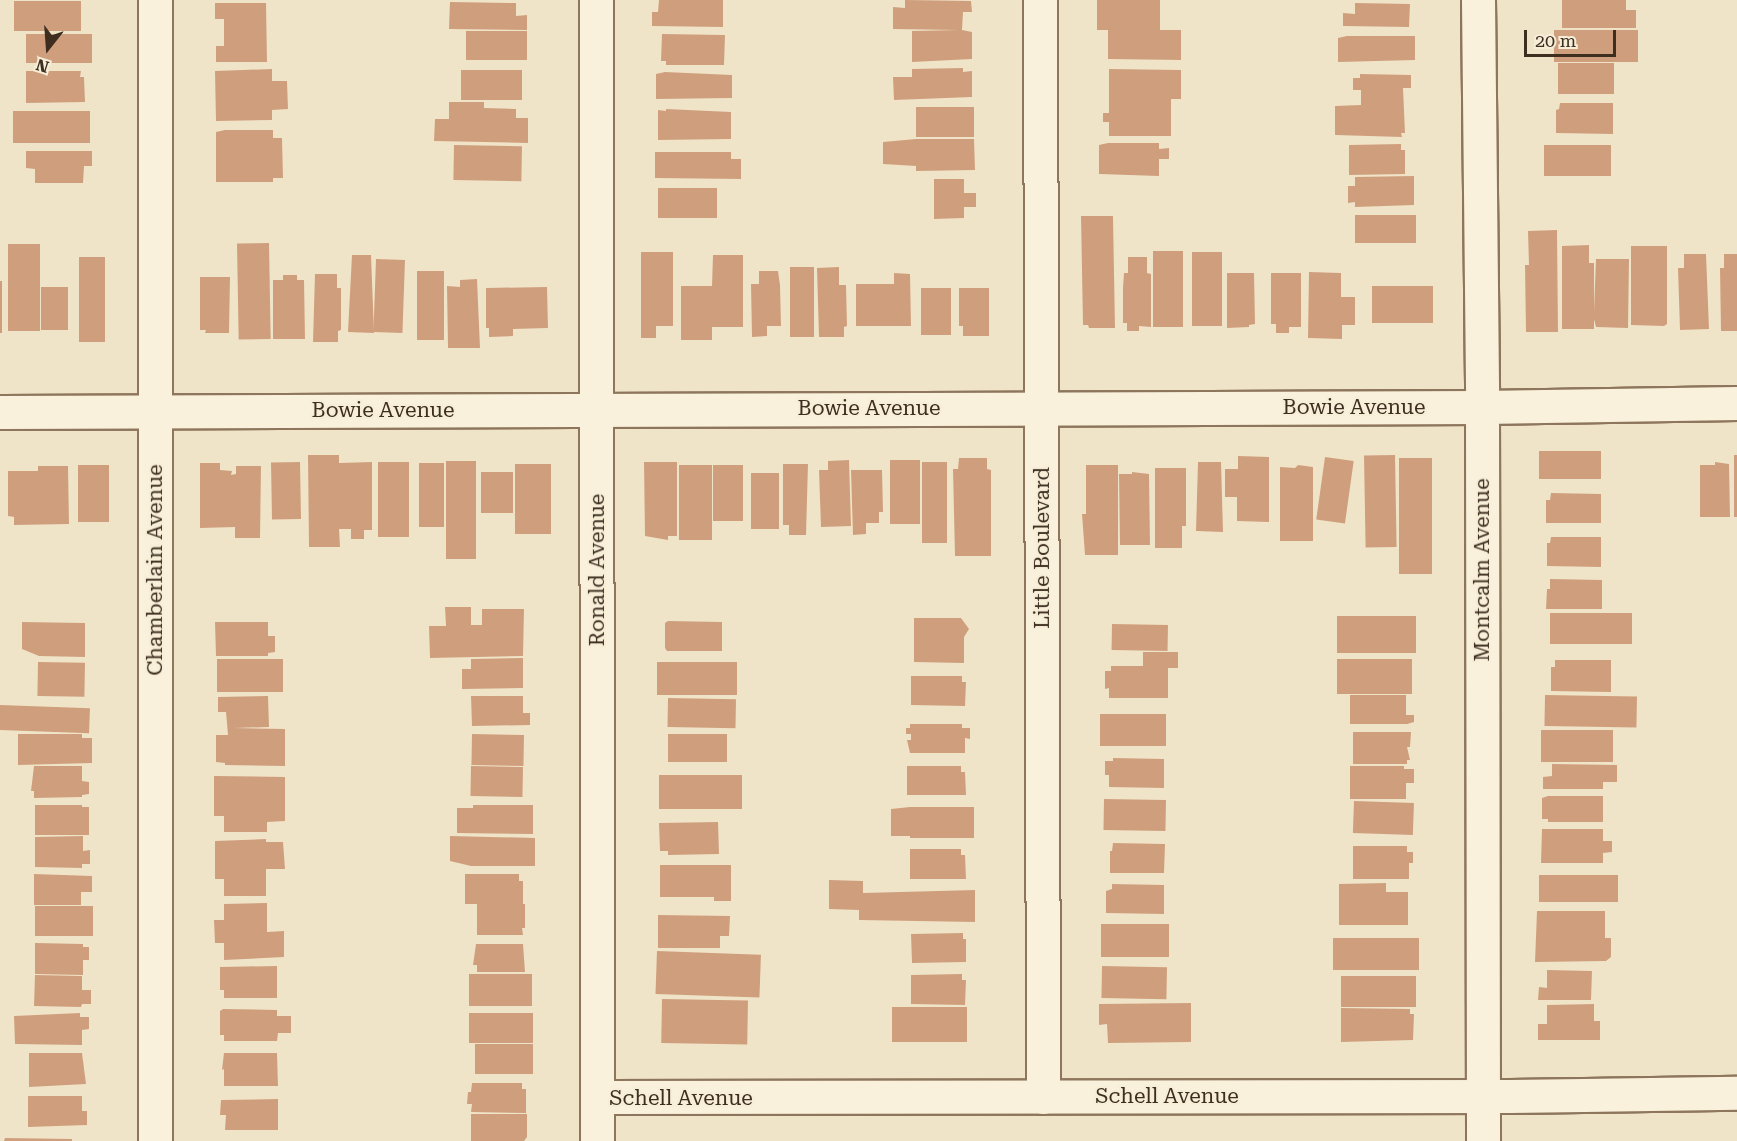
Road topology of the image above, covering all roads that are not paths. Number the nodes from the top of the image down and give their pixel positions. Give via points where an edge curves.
1 (155, 0) edge
2 (596, 0) edge
3 (1040, 0) edge
4 (1478, 0) edge
5 (1737, 403) edge
6 (1042, 407) junction
7 (1482, 407) junction
8 (596, 410) junction
9 (155, 411) junction
10 (0, 412) edge
11 (1737, 1093) edge
12 (1483, 1096) junction
13 (597, 1097) junction
14 (1043, 1097) junction
15 (154, 1141) edge
16 (597, 1141) edge
17 (1483, 1141) edge

1 - 9 street, Chamberlain Avenue
2 - 8 street, Ronald Avenue
3 - 6 street, Little Boulevard
4 - 7 street, Montcalm Avenue
5 - 7 street, Bowie Avenue
6 - 7 street, Bowie Avenue
6 - 8 street, Bowie Avenue
6 - 14 street, Little Boulevard
7 - 12 street, Montcalm Avenue
8 - 9 street, Bowie Avenue
8 - 13 street, Ronald Avenue
9 - 10 street, Bowie Avenue
9 - 15 street, Chamberlain Avenue
11 - 12 street, Schell Avenue
12 - 14 street, Schell Avenue
12 - 17 street, Montcalm Avenue
13 - 14 street, Schell Avenue
13 - 16 street, Ronald Avenue

